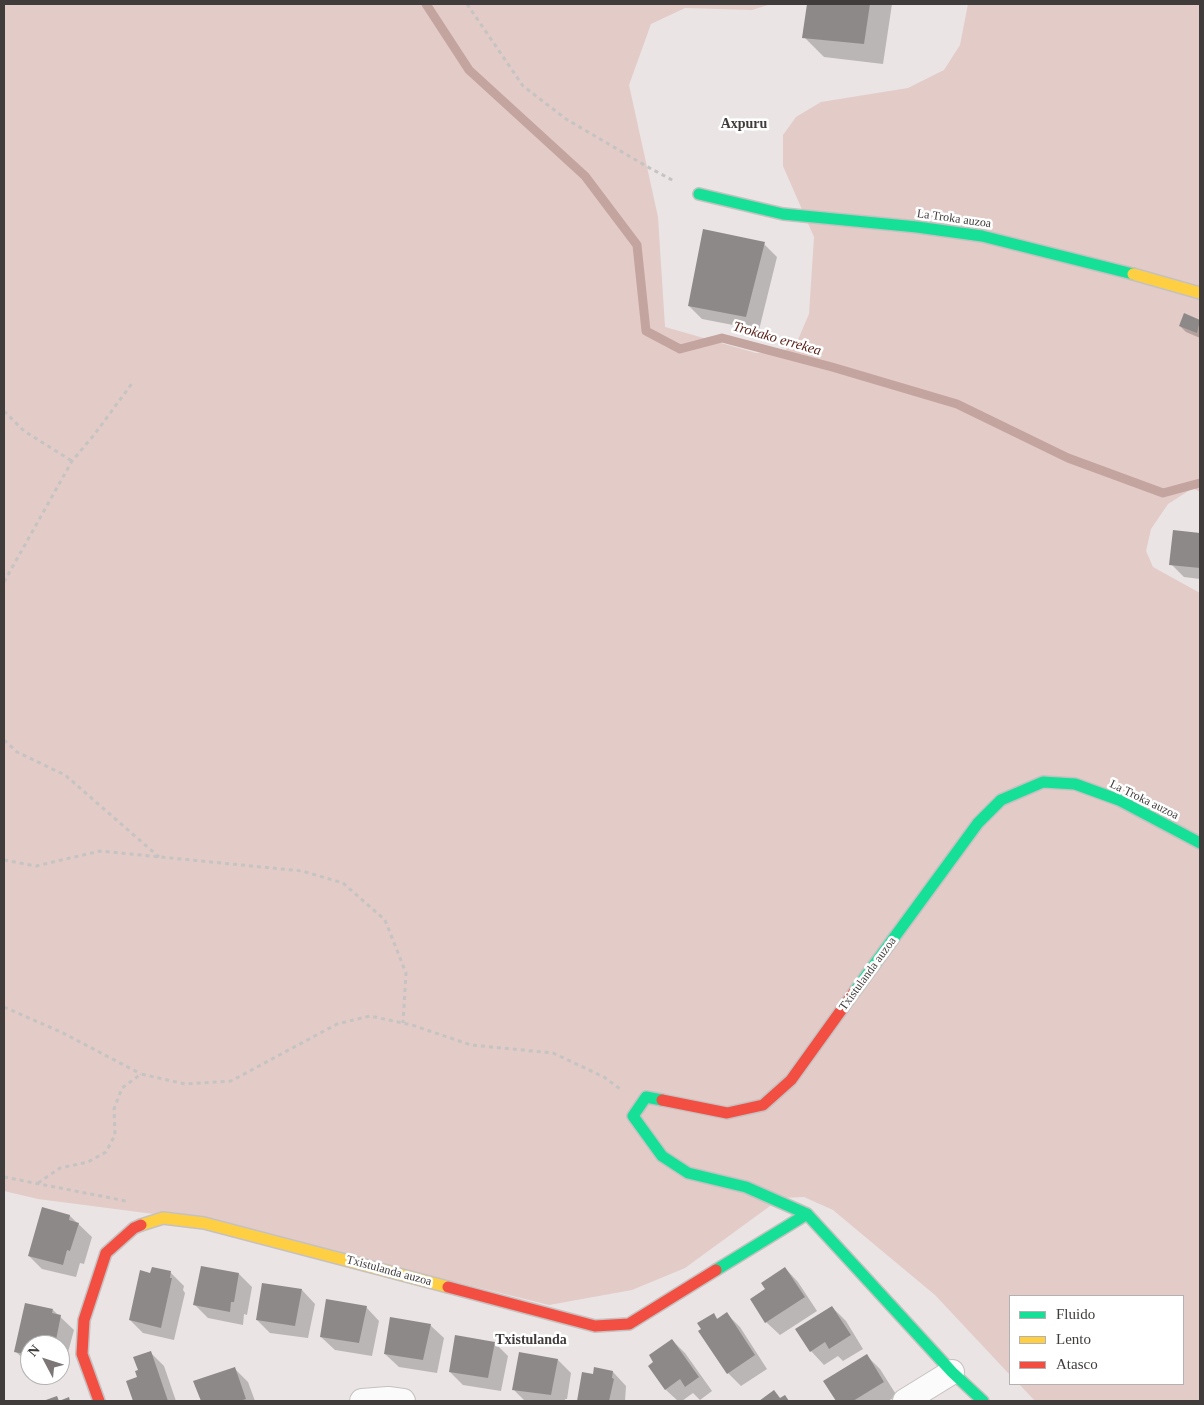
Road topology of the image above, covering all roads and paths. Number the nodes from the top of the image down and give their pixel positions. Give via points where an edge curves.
1 (467, 4) edge
2 (699, 194) joint
3 (1200, 293) edge
4 (133, 382) dead end
5 (4, 412) edge
6 (72, 461) junction
7 (4, 582) edge
8 (4, 740) edge
9 (1075, 784) joint
10 (1200, 843) edge
11 (160, 857) junction
12 (4, 860) edge
13 (4, 1007) edge
14 (403, 1023) junction
15 (142, 1074) junction
16 (640, 1105) junction
17 (4, 1177) edge
18 (38, 1183) junction
19 (807, 1214) junction
20 (150, 1223) junction
21 (952, 1372) junction
22 (99, 1401) edge
23 (362, 1401) edge
24 (403, 1401) edge
25 (905, 1401) edge
26 (983, 1401) edge

1 - 2 path via 523,86 566,120
2 - 3 street, La Troka auzoa via 783,214 982,236
4 - 6 path
5 - 6 path via 24,431
6 - 7 path
8 - 11 path via 17,752 65,776
9 - 10 street, La Troka auzoa via 1119,800
9 - 16 street, Txistulanda auzoa via 1043,782 1001,800 978,823 791,1080 764,1105 727,1113 646,1097
11 - 12 path via 100,851 36,866
11 - 14 path via 302,871 342,883 385,920 406,973
13 - 15 path
14 - 15 path via 370,1016 337,1024 231,1081 185,1084
14 - 16 path via 471,1045 553,1053 604,1077
15 - 18 path via 122,1088 114,1109 115,1135 106,1152 88,1162 60,1168
16 - 19 street via 633,1116 662,1156 688,1173 746,1187
17 - 18 path
18 - 20 path via 137,1204
19 - 20 street, Txistulanda auzoa via 629,1324 595,1326 204,1223 163,1218
19 - 21 street
20 - 22 street, Txistulanda auzoa via 134,1228 106,1252 84,1320 82,1354
21 - 25 street
21 - 26 street
23 - 24 street

